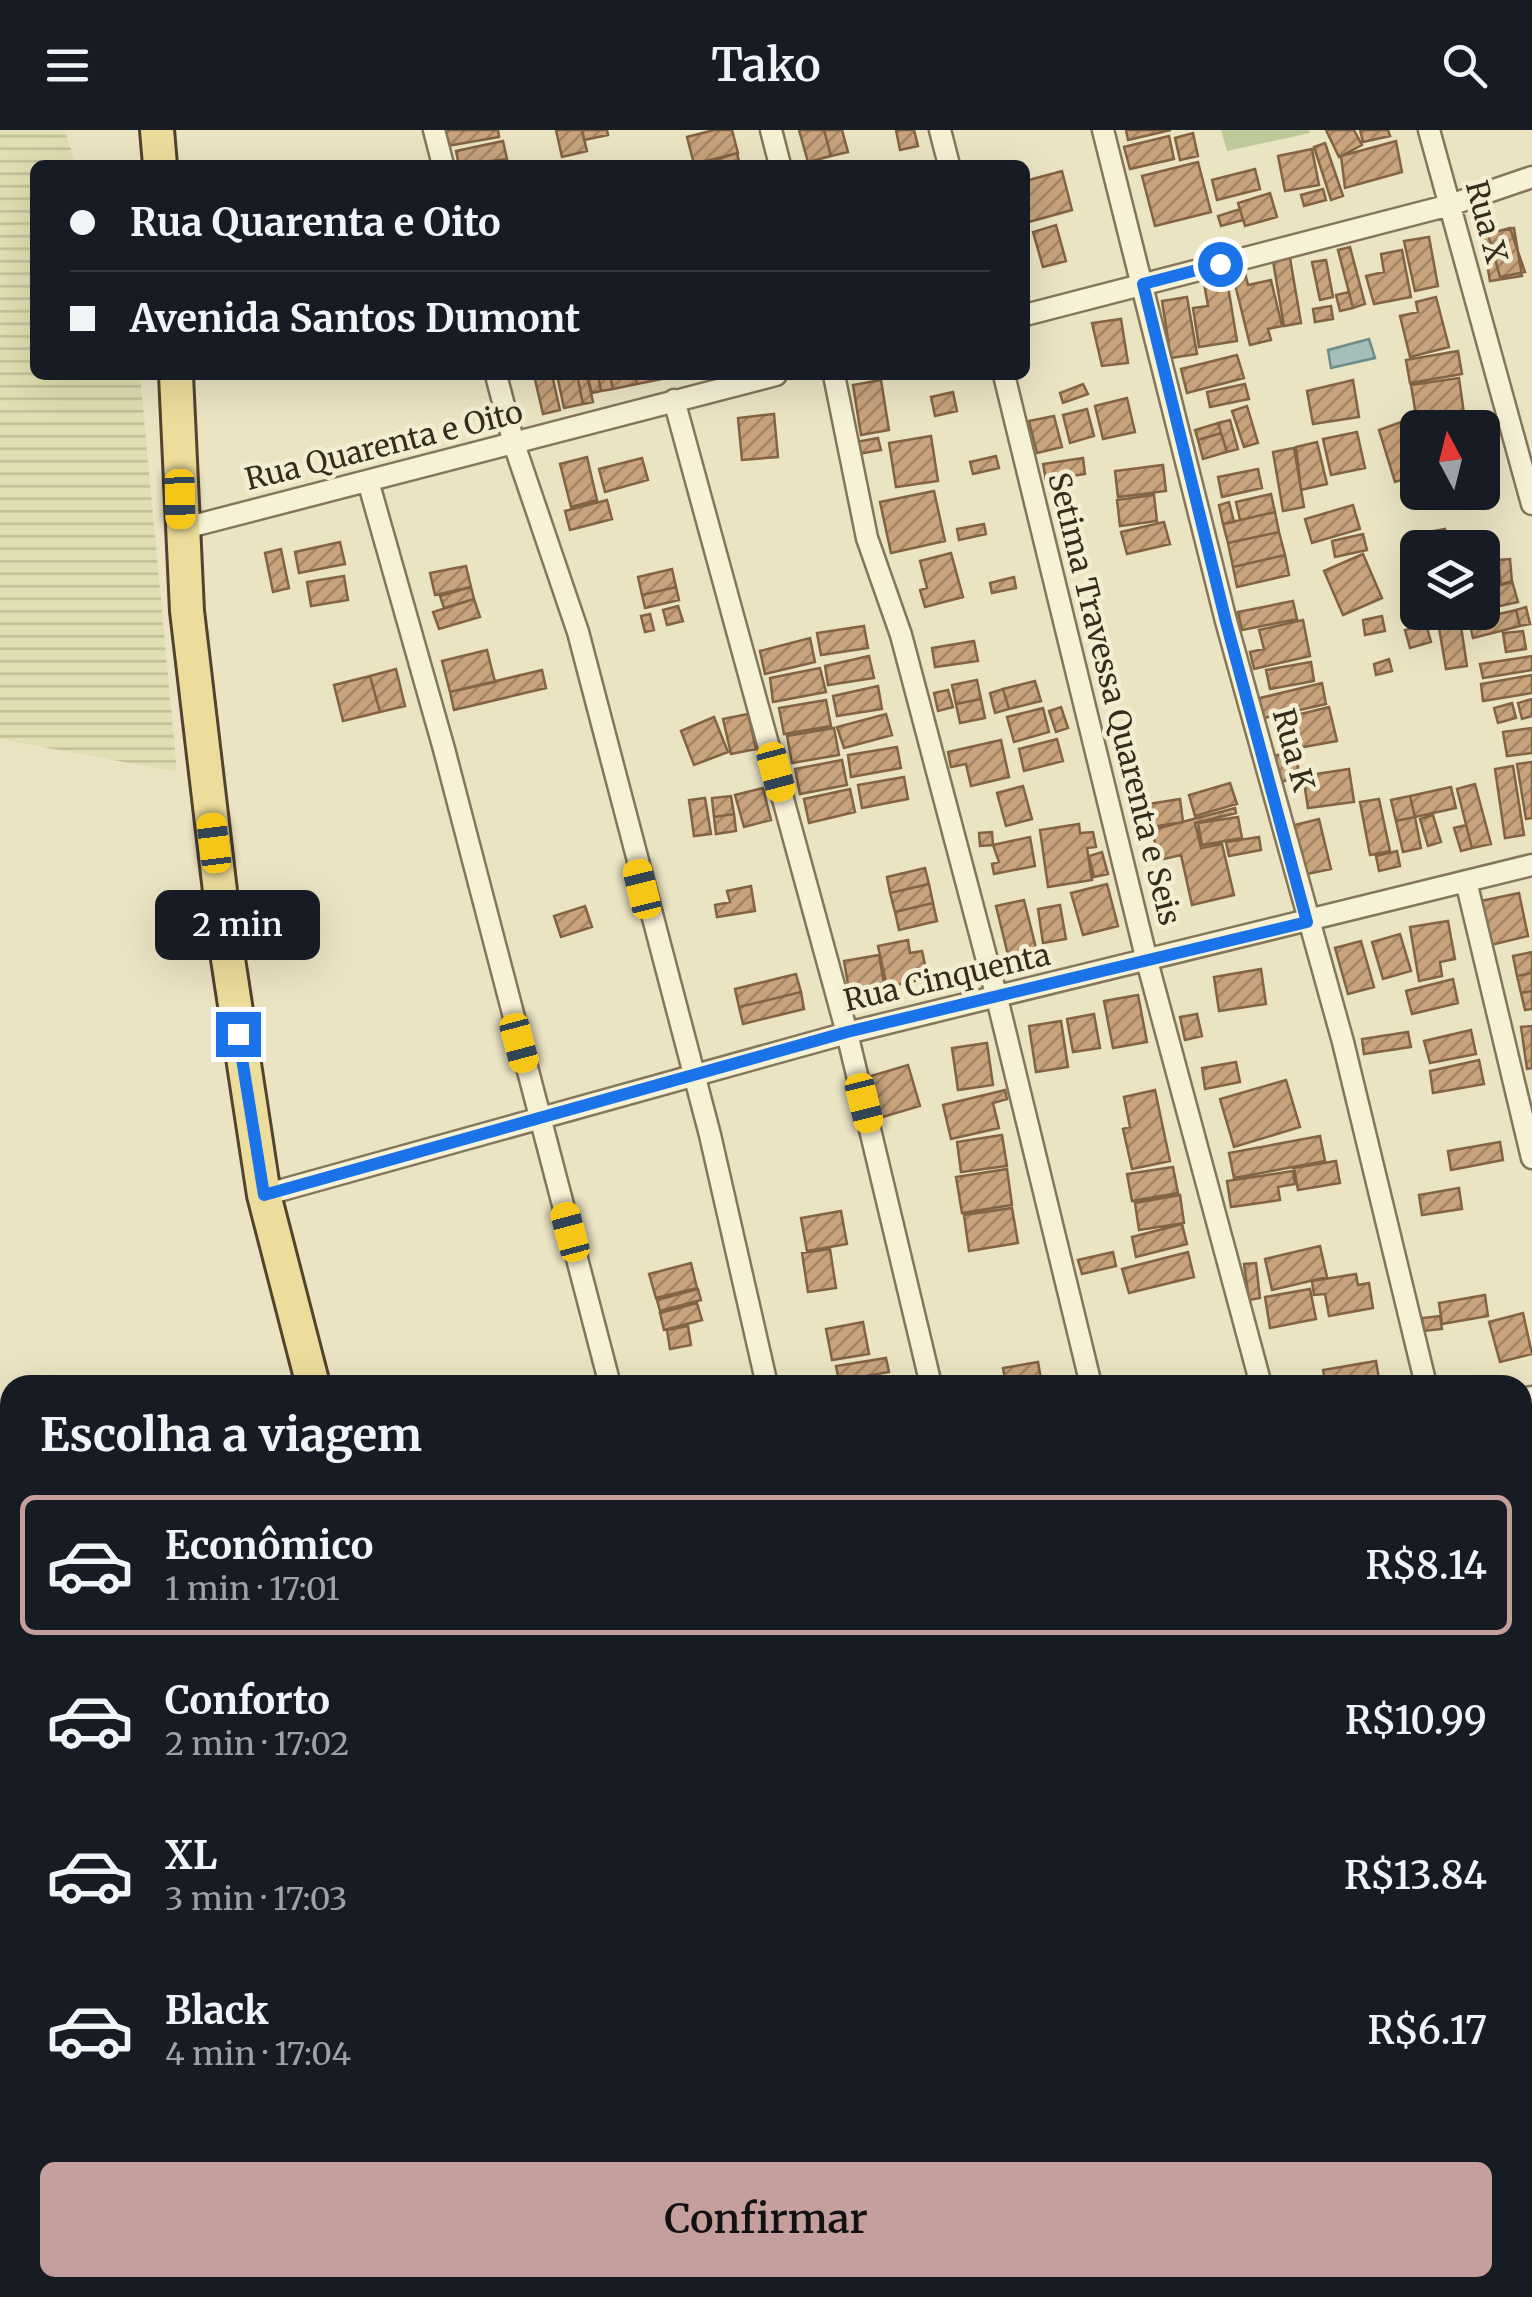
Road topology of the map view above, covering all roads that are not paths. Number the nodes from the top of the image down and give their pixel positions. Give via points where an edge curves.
1 (157, 130) edge
2 (434, 130) edge
3 (770, 130) edge
4 (940, 130) edge
5 (1103, 130) edge
6 (1429, 130) edge
7 (160, 160) edge
8 (442, 160) edge
9 (779, 160) edge
10 (948, 160) edge
11 (1532, 177) edge
12 (1450, 205) junction
13 (1143, 284) junction
14 (1030, 314) edge
15 (176, 380) edge
16 (497, 380) edge
17 (756, 380) edge
18 (835, 380) edge
19 (1005, 380) edge
20 (674, 400) junction
21 (514, 444) junction
22 (368, 481) junction
23 (1532, 504) edge
24 (181, 529) junction
25 (1532, 865) edge
26 (1466, 881) junction
27 (1307, 922) junction
28 (1147, 961) junction
29 (997, 998) junction
30 (847, 1032) junction
31 (693, 1076) junction
32 (539, 1118) junction
33 (1532, 1158) edge
34 (264, 1195) junction
35 (310, 1375) edge
36 (607, 1375) edge
37 (766, 1375) edge
38 (929, 1375) edge
39 (1090, 1375) edge
40 (1258, 1375) edge
41 (1424, 1375) edge

1 - 7 main road
2 - 8 street
3 - 9 street
4 - 10 street
5 - 13 street, Rua K
6 - 12 street, Rua X
11 - 12 street
12 - 13 street
12 - 23 street, Rua X
13 - 14 street
13 - 27 street, Rua K
15 - 24 main road
16 - 21 street
17 - 20 street, Rua Quarenta e Oito
18 - 29 street via 867,538 901,635
19 - 28 street, Setima Travessa Quarenta e Seis
20 - 21 street, Rua Quarenta e Oito
20 - 30 street
21 - 22 street, Rua Quarenta e Oito
21 - 31 street via 578,632
22 - 24 street, Rua Quarenta e Oito
22 - 32 street
24 - 34 main road via 228,959
25 - 26 street, Rua Cinquenta
26 - 27 street, Rua Cinquenta
26 - 33 street
27 - 28 street, Rua Cinquenta
27 - 41 street, Rua K
28 - 29 street, Rua Cinquenta
28 - 40 street, Setima Travessa Quarenta e Seis
29 - 30 street, Rua Cinquenta
29 - 39 street
30 - 31 street, Rua Cinquenta
30 - 38 street
31 - 32 street, Rua Cinquenta
31 - 37 street
32 - 34 street, Rua Cinquenta
32 - 36 street
34 - 35 main road

